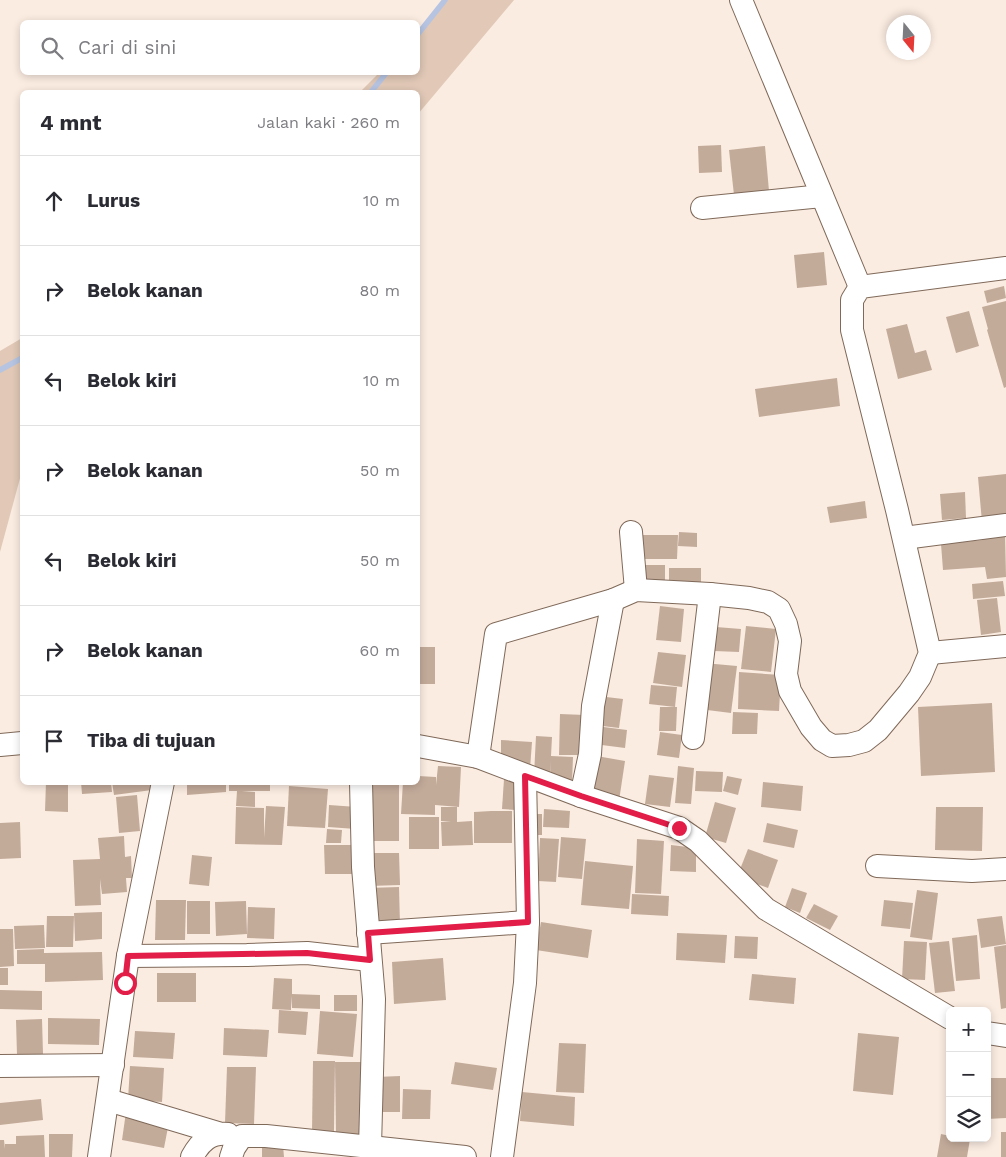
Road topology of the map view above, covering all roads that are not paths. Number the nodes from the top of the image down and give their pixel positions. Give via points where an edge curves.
1 (742, 0) edge
2 (822, 196) junction
3 (702, 208) dead end
4 (1006, 268) edge
5 (860, 286) junction
6 (1006, 524) edge
7 (631, 532) dead end
8 (904, 538) junction
9 (636, 590) junction
10 (710, 594) junction
11 (614, 600) junction
12 (1006, 646) edge
13 (930, 653) junction
14 (693, 738) dead end
15 (20, 743) edge
16 (0, 745) edge
17 (420, 746) edge
18 (478, 757) junction
19 (525, 776) junction
20 (162, 785) edge
21 (361, 785) edge
22 (581, 796) junction
23 (877, 866) dead end
24 (1006, 869) edge
25 (528, 922) junction
26 (368, 933) junction
27 (128, 956) junction
28 (370, 960) junction
29 (946, 1016) edge
30 (991, 1034) edge
31 (1006, 1036) edge
32 (113, 1065) junction
33 (0, 1066) edge
34 (108, 1100) junction
35 (218, 1133) junction
36 (242, 1136) junction
37 (370, 1147) junction
38 (99, 1157) edge
39 (192, 1157) edge
40 (232, 1157) edge
41 (465, 1157) edge
42 (502, 1157) edge

1 - 2 street
2 - 3 street
2 - 5 street
4 - 5 street
5 - 8 street via 852,300 852,330
6 - 8 street
7 - 9 street
8 - 13 street
9 - 10 street
9 - 11 street
10 - 13 street via 759,600 779,609 790,641 786,674 790,691 811,727 832,746 864,740 878,730 909,693
10 - 14 street
11 - 18 street via 496,634
11 - 22 street via 592,706 590,754
12 - 13 street
15 - 16 street
17 - 18 street
18 - 19 street
19 - 22 street
19 - 25 street
20 - 27 street
21 - 26 street via 362,867
22 - 29 street via 679,828 698,841 766,909
23 - 24 street via 972,871
25 - 26 street
25 - 42 street via 525,983
26 - 28 street
27 - 28 street via 307,953
27 - 32 street
28 - 37 street via 374,1008
30 - 31 street
32 - 33 street
32 - 34 street
34 - 35 street
34 - 38 street
35 - 36 street
35 - 39 street via 199,1144
36 - 37 street
36 - 40 street
37 - 41 street

